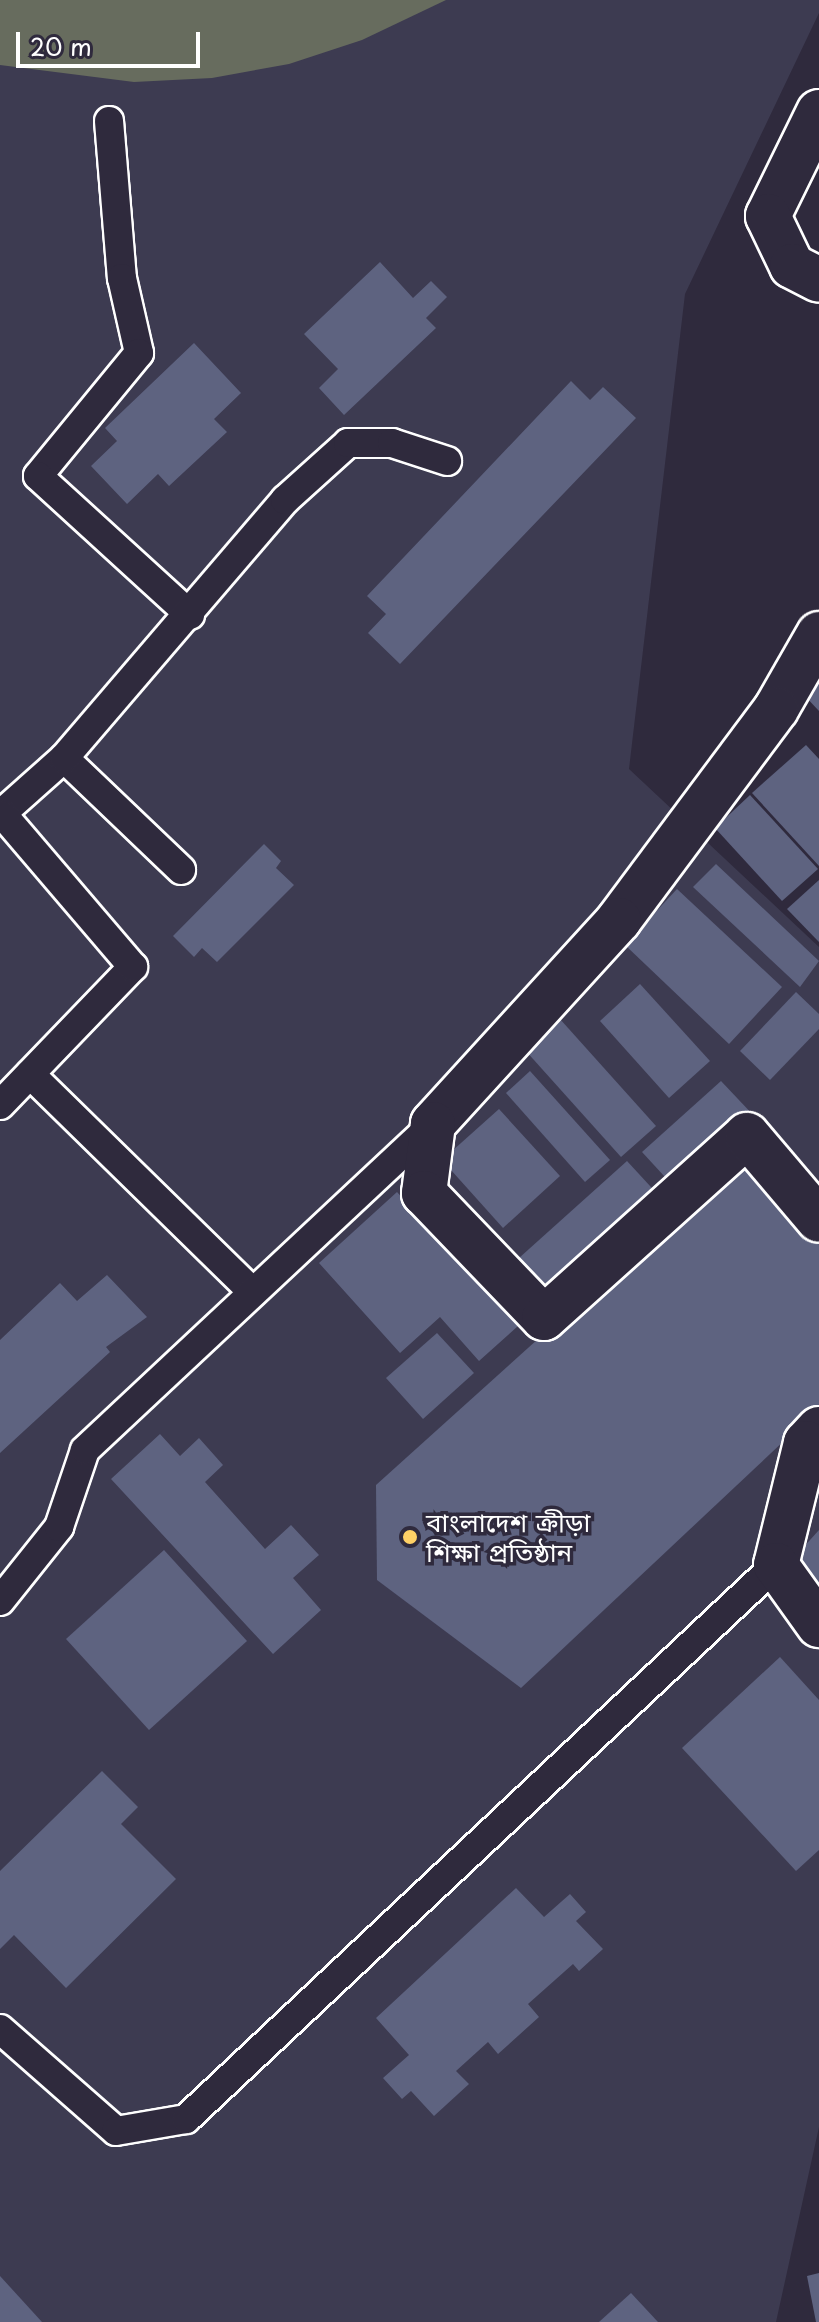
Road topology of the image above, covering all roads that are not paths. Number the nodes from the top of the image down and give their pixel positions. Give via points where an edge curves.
1 (819, 112) edge
2 (109, 121) dead end
3 (819, 280) edge
4 (447, 461) dead end
5 (190, 615) junction
6 (819, 634) edge
7 (64, 758) junction
8 (2, 815) edge
9 (181, 870) dead end
10 (30, 1074) junction
11 (0, 1105) edge
12 (433, 1124) junction
13 (819, 1220) edge
14 (253, 1292) junction
15 (819, 1429) edge
16 (776, 1565) junction
17 (0, 1601) edge
18 (819, 1625) edge
19 (0, 2029) edge

1 - 3 street via 768,216 792,266
2 - 5 lane via 122,278 139,353 38,476
4 - 5 lane via 392,443 348,443 285,500
5 - 7 lane
6 - 12 street via 776,709 619,920
7 - 8 lane
7 - 9 lane
8 - 10 lane via 133,967
10 - 11 lane
10 - 14 lane
12 - 13 street via 424,1193 544,1318 747,1135
12 - 14 lane
14 - 17 lane via 85,1450 59,1527
15 - 16 street via 806,1443
16 - 18 street
16 - 19 lane via 186,2119 116,2131

